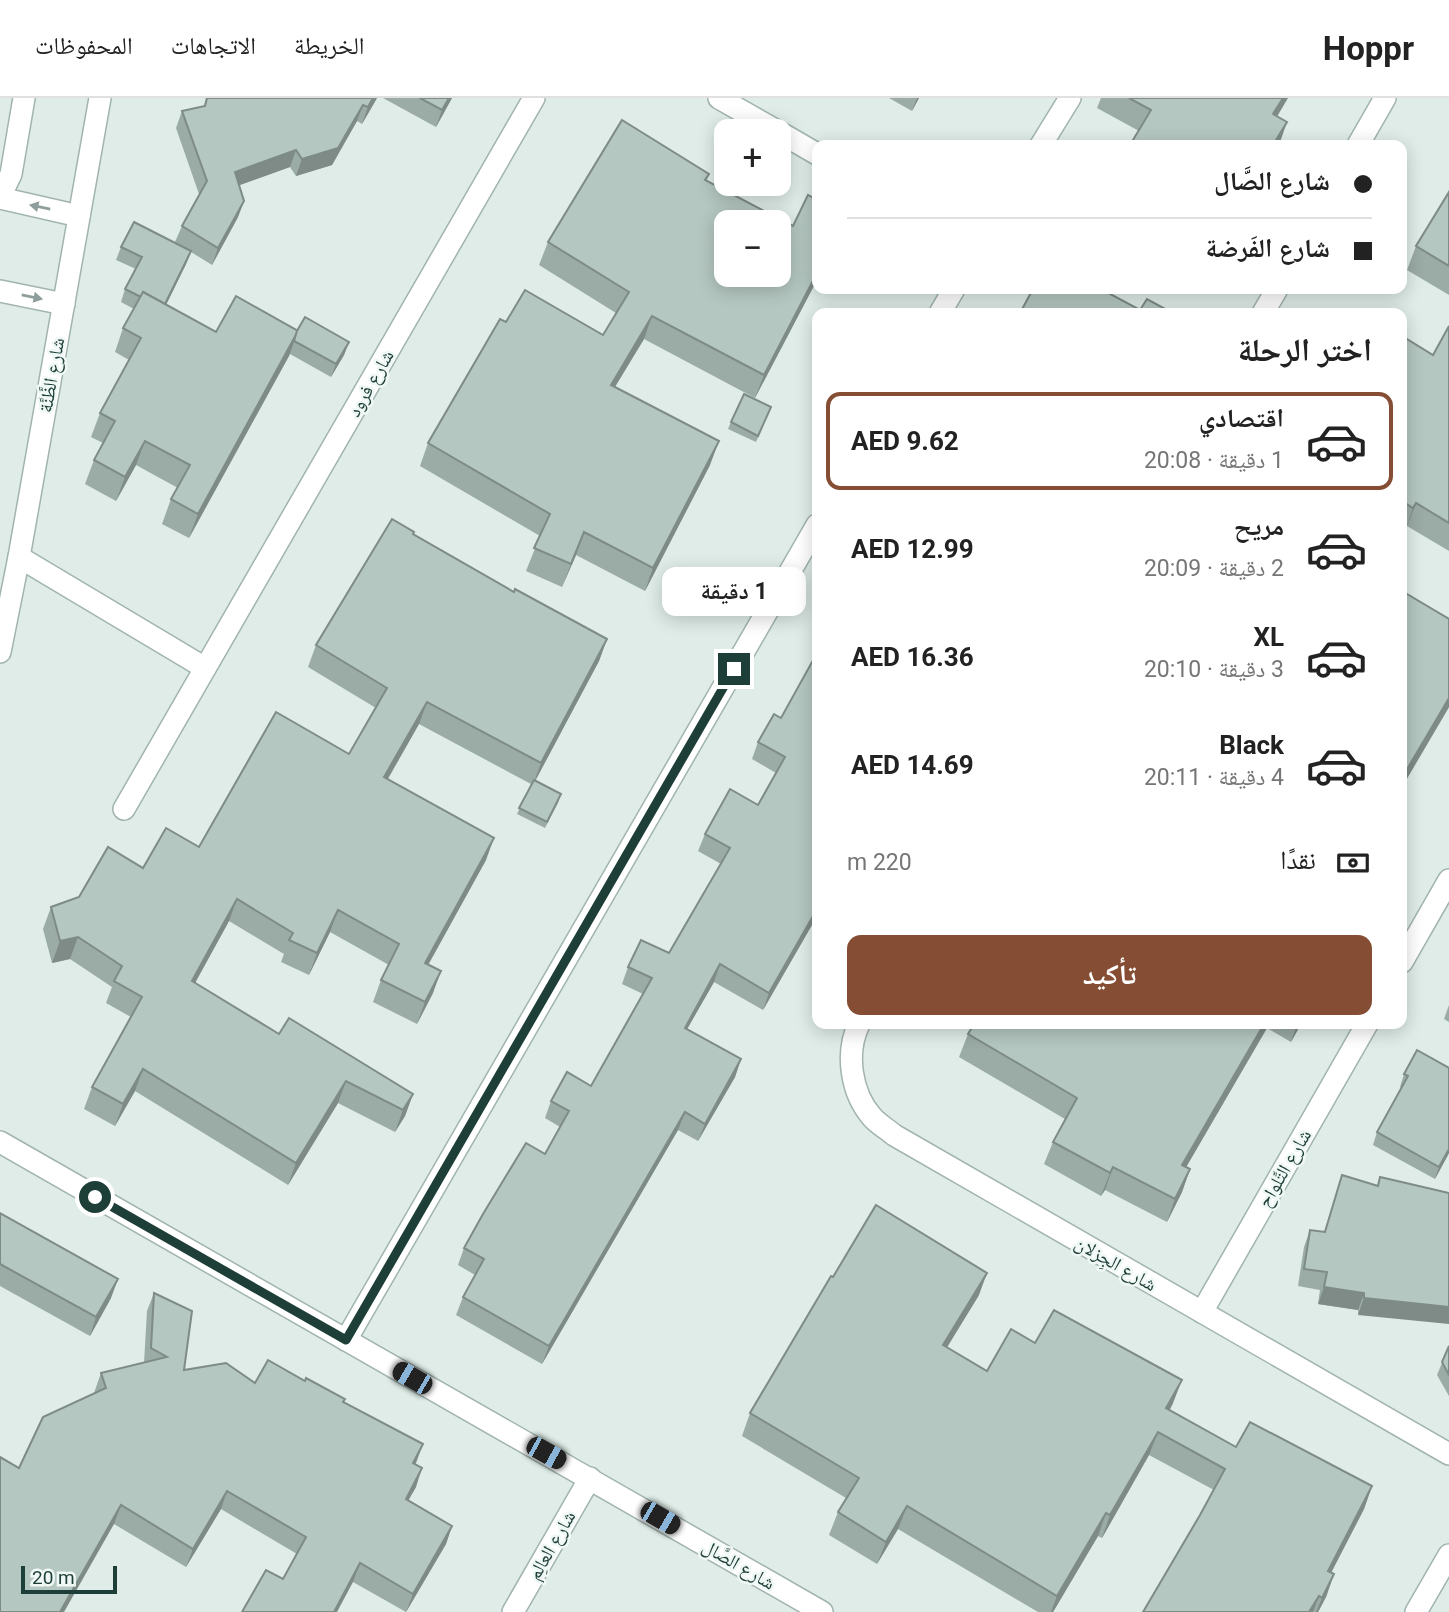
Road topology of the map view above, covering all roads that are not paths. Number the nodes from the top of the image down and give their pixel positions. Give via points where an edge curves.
1 (24, 98) edge
2 (100, 98) edge
3 (534, 98) edge
4 (719, 98) edge
5 (1070, 98) edge
6 (1385, 98) edge
7 (755, 119) edge
8 (791, 139) edge
9 (1044, 140) edge
10 (1361, 140) edge
11 (812, 151) edge
12 (0, 198) edge
13 (79, 216) junction
14 (0, 291) edge
15 (64, 304) junction
16 (812, 534) edge
17 (19, 557) junction
18 (0, 652) edge
19 (205, 668) junction
20 (124, 808) dead end
21 (1449, 880) edge
22 (1407, 953) edge
23 (858, 1029) edge
24 (1364, 1029) edge
25 (0, 1142) edge
26 (1202, 1312) junction
27 (346, 1340) junction
28 (1449, 1454) edge
29 (590, 1478) junction
30 (1449, 1555) edge
31 (513, 1612) edge
32 (822, 1612) edge
33 (1416, 1612) edge

1 - 12 street via 11,174
2 - 13 street, شارع الظَّنَّة
3 - 19 street, شارع فرود
4 - 7 street
5 - 9 street
6 - 10 street
8 - 11 street
13 -> 12 street
13 - 15 street, شارع الظَّنَّة
14 -> 15 street
15 - 17 street, شارع الظَّنَّة
16 - 27 street
17 - 18 street, شارع الظَّنَّة
17 - 19 street
19 - 20 street, شارع فرود
21 - 22 street
23 - 26 street, شارع الجِزلان via 852,1048 855,1086 874,1119 894,1135
24 - 26 street, شارع التِّلواح
25 - 27 street, شارع الصَّال
26 - 28 street, شارع الجِزلان
27 - 29 street, شارع الصَّال
29 - 31 street, شارع العالِم
29 - 32 street, شارع الصَّال
30 - 33 street

